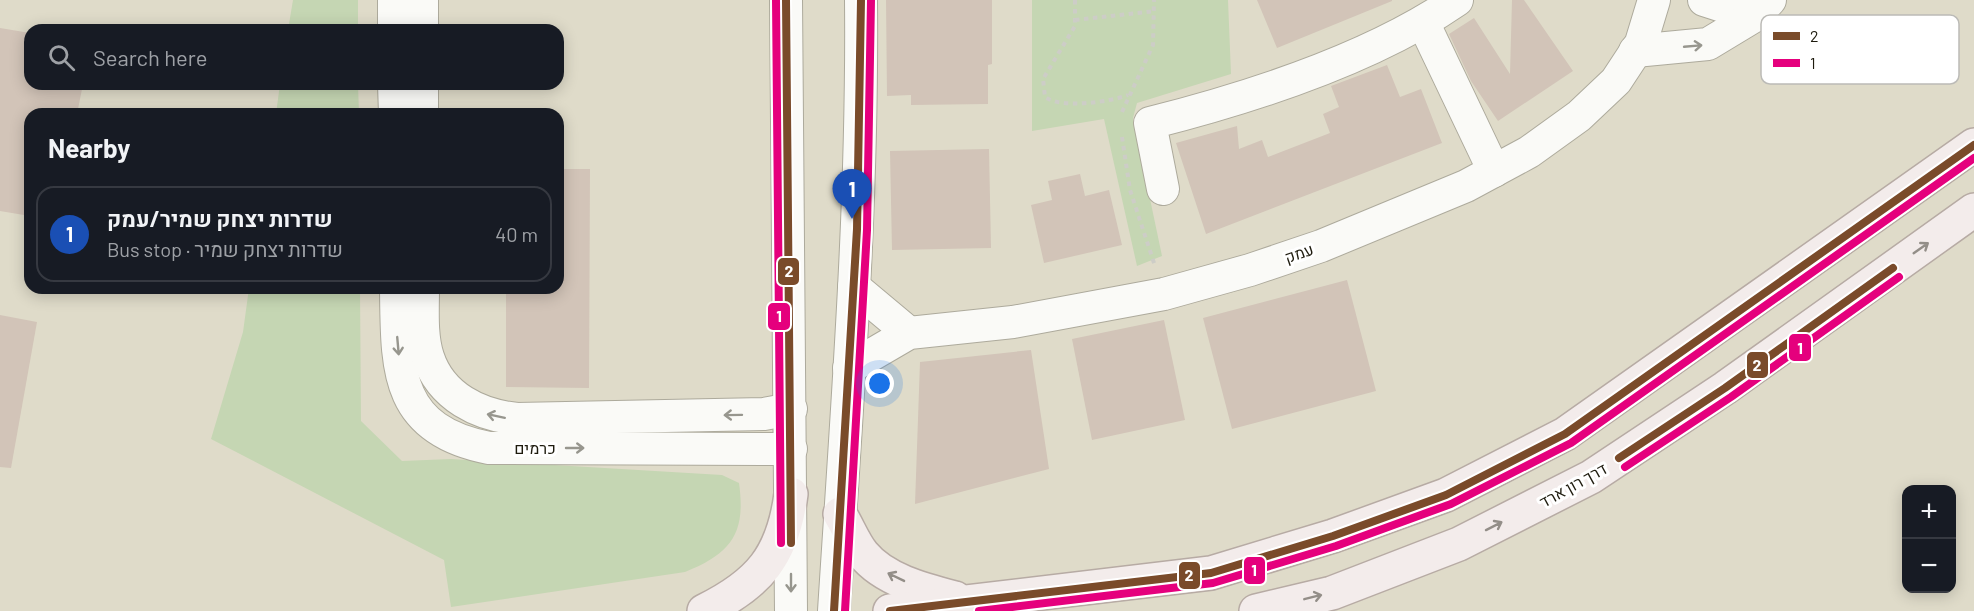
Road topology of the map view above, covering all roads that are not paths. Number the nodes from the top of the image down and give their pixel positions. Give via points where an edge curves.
1 (394, 0) edge
2 (422, 0) edge
3 (786, 0) edge
4 (861, 0) edge
5 (1457, 0) edge
6 (1654, 0) edge
7 (1704, 0) edge
8 (1759, 0) edge
9 (1770, 0) edge
10 (1423, 22) junction
11 (394, 24) edge
12 (422, 24) edge
13 (1635, 51) junction
14 (394, 90) edge
15 (422, 90) edge
16 (394, 108) edge
17 (422, 108) edge
18 (1974, 145) edge
19 (1494, 171) junction
20 (1163, 189) dead end
21 (1974, 210) edge
22 (854, 287) junction
23 (396, 294) edge
24 (423, 294) edge
25 (909, 333) junction
26 (849, 368) junction
27 (791, 409) junction
28 (791, 449) junction
29 (791, 494) junction
30 (840, 514) junction
31 (971, 602) junction
32 (704, 611) edge
33 (791, 611) edge
34 (834, 611) edge
35 (890, 611) edge
36 (1256, 611) edge

1 - 11 street
2 - 12 street
3 - 27 street
4 - 22 street
5 - 10 street
6 - 13 street, עמק
7 - 8 street via 1735,9
13 -> 9 street via 1708,44 1756,15
10 - 19 street
10 - 20 street via 1321,68 1162,129
13 - 19 street, עמק via 1616,81 1579,116
14 - 16 street
15 - 17 street
18 - 31 main road via 1565,434 1446,495 1333,536 1211,573
19 - 25 street, עמק via 1321,246 1164,294 1013,322
36 -> 21 main road, דרך רון ארד via 1332,593 1449,548 1592,477 1725,388
22 - 25 street
22 - 26 street
23 -> 28 street, כרמים via 399,359 411,402 446,435 466,443 489,448
27 -> 24 street, כרמים via 764,414 493,417 464,402 438,377 428,357
25 - 26 street, עמק
26 - 30 street
27 - 28 street
28 - 29 street
29 - 32 main road via 788,523 760,575 733,596
29 -> 33 street
31 -> 30 main road via 933,593 882,571 864,554
30 - 34 street
31 - 35 main road

